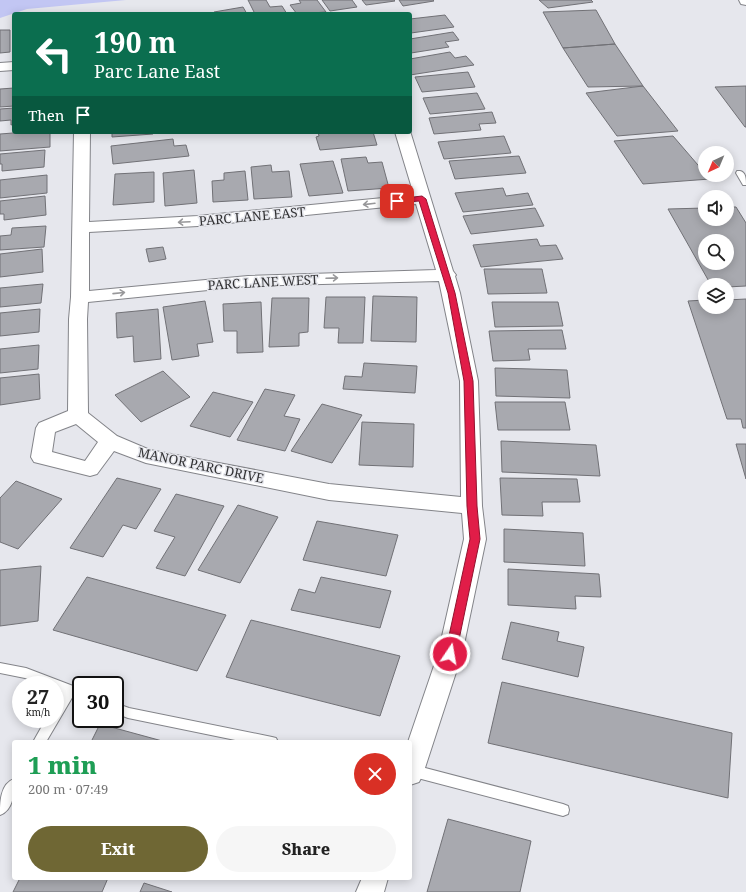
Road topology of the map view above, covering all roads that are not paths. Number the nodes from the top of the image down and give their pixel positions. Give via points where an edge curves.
1 (12, 66) edge
2 (0, 67) edge
3 (82, 134) edge
4 (404, 134) edge
5 (740, 173) dead end
6 (746, 183) edge
7 (422, 199) junction
8 (81, 227) junction
9 (447, 275) junction
10 (80, 297) junction
11 (78, 414) junction
12 (110, 441) junction
13 (472, 506) junction
14 (0, 668) edge
15 (72, 690) edge
16 (72, 696) edge
17 (64, 705) edge
18 (124, 711) edge
19 (48, 728) edge
20 (40, 740) edge
21 (262, 740) edge
22 (412, 765) edge
23 (412, 772) edge
24 (12, 788) edge
25 (0, 809) edge
26 (563, 810) dead end
27 (374, 880) edge
28 (370, 892) edge

1 - 2 street
3 - 8 street
4 - 7 street
5 - 6 lane
7 -> 8 street, PARC LANE EAST via 198,221
7 - 9 street
8 - 10 street
10 -> 9 street, PARC LANE WEST via 248,280
9 - 13 street via 469,381
10 - 11 street
11 - 12 street, MANOR PARC DRIVE
11 - 12 street via 46,428 41,457 90,469
12 - 13 street, MANOR PARC DRIVE via 146,456 329,492
13 - 22 street via 475,539 450,654
14 - 15 lane via 26,672
16 - 17 lane
18 - 21 lane
19 - 20 lane
23 - 26 lane
24 - 25 lane
27 - 28 street

